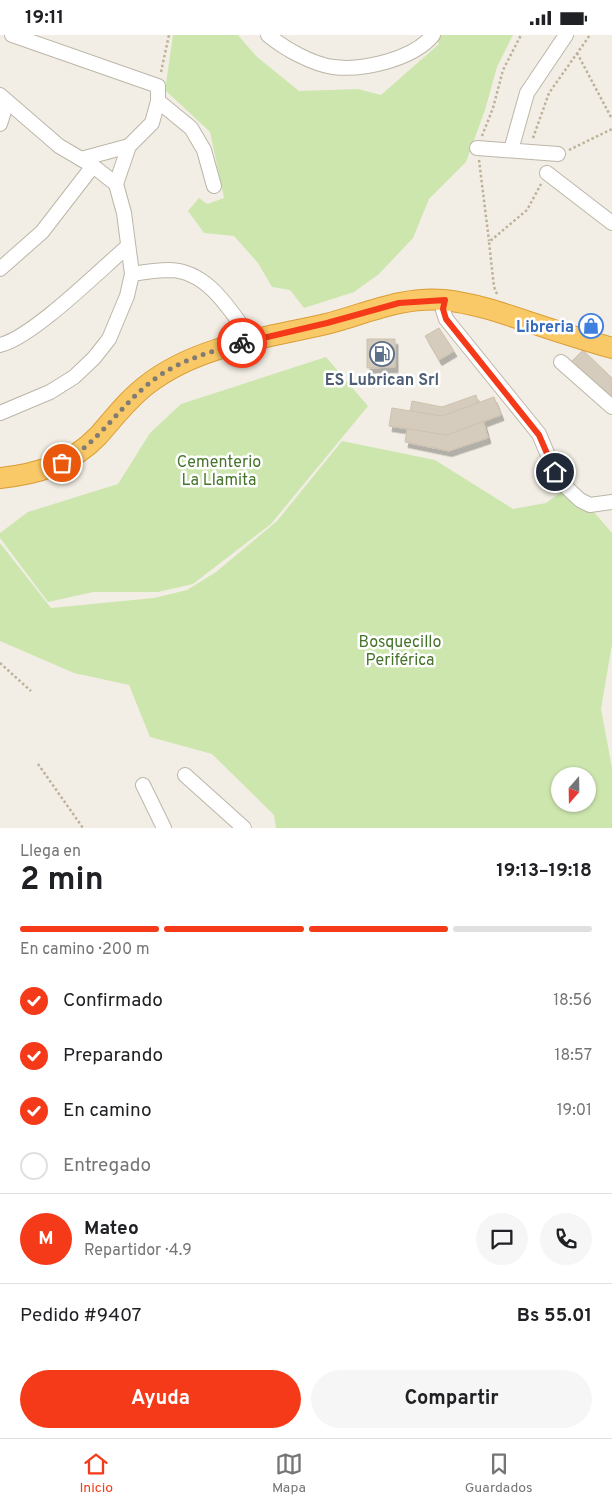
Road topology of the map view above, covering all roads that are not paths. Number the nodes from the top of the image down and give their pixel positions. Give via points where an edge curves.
1 (12, 35) edge
2 (268, 35) edge
3 (433, 35) edge
4 (566, 35) edge
5 (4, 99) edge
6 (158, 101) junction
7 (0, 124) edge
8 (129, 146) junction
9 (477, 148) road end
10 (511, 150) junction
11 (558, 155) road end
12 (87, 162) junction
13 (547, 173) road end
14 (116, 184) junction
15 (214, 187) dead end
16 (612, 223) edge
17 (128, 246) junction
18 (0, 269) edge
19 (132, 274) junction
20 (445, 300) junction
21 (252, 340) junction
22 (0, 345) edge
23 (612, 348) edge
24 (561, 362) dead end
25 (612, 407) edge
26 (0, 413) edge
27 (0, 478) edge
28 (612, 502) edge
29 (185, 775) dead end
30 (143, 785) dead end
31 (164, 828) edge
32 (244, 828) edge

1 - 6 street via 158,86
2 - 3 street via 313,62 334,68 375,65 415,51
4 - 10 street via 527,93
5 - 7 street
5 - 12 street via 59,146
6 - 8 street via 152,123
6 - 15 street via 190,128 204,151
8 - 12 street
8 - 14 street
9 - 10 street
10 - 11 street
12 - 14 street
12 - 18 street via 42,231
13 - 16 street
14 - 17 street
17 - 19 street
17 - 22 street via 31,329 10,343
19 - 21 street via 172,270 204,281
19 - 26 street via 127,296 109,339 94,358 74,377 50,392
20 - 21 highway via 399,303
20 - 23 highway via 505,314
20 - 28 street via 446,319 539,435 555,472 565,486 590,505
21 - 27 highway via 204,354 178,365 148,384 73,457 30,475
24 - 25 street
29 - 32 street
30 - 31 street

